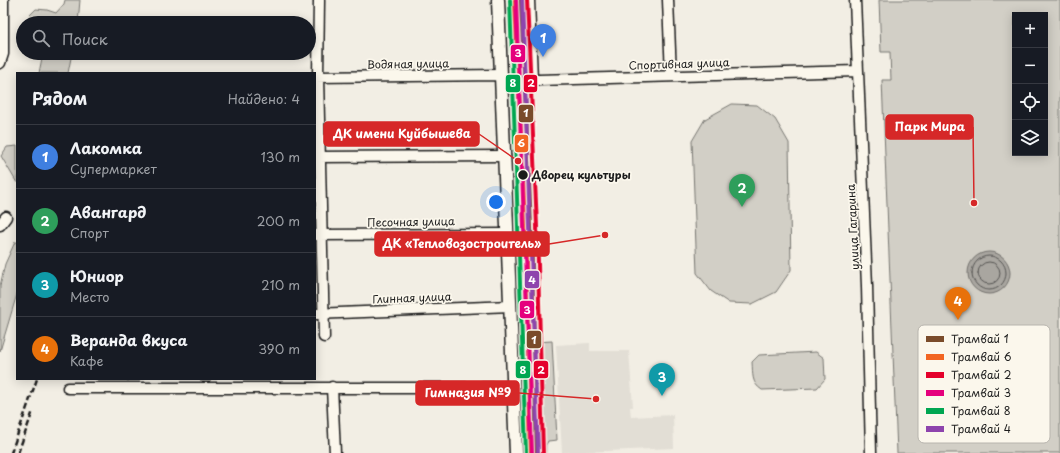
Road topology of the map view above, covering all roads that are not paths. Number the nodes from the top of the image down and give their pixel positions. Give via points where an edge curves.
1 (3, 0) edge
2 (319, 0) edge
3 (498, 0) edge
4 (529, 0) edge
5 (668, 0) edge
6 (855, 0) edge
7 (0, 63) edge
8 (858, 71) junction
9 (671, 76) junction
10 (316, 77) edge
11 (501, 78) junction
12 (532, 80) junction
13 (505, 156) junction
14 (317, 157) edge
15 (508, 234) junction
16 (318, 235) edge
17 (511, 306) junction
18 (319, 314) edge
19 (324, 337) dead end
20 (332, 387) junction
21 (68, 388) dead end
22 (513, 388) junction
23 (335, 453) edge
24 (516, 453) edge
25 (871, 453) edge

1 - 7 street via 3,54
2 - 10 street
3 - 11 main road
4 - 12 street
5 - 9 street
6 - 8 street, улица Гагарина
8 - 9 street, Спортивная улица
8 - 25 street, улица Гагарина
9 - 12 street, Спортивная улица
10 - 11 street, Водяная улица
10 - 14 street
11 - 12 street, Спортивная улица
11 - 13 main road
13 - 14 street
13 - 15 main road
14 - 16 street
15 - 16 street, Песочная улица
15 - 17 main road
16 - 18 street
17 - 18 street, Глинная улица
17 - 22 main road
18 - 19 street
20 - 21 street
20 - 22 street
20 - 23 street
22 - 24 main road

